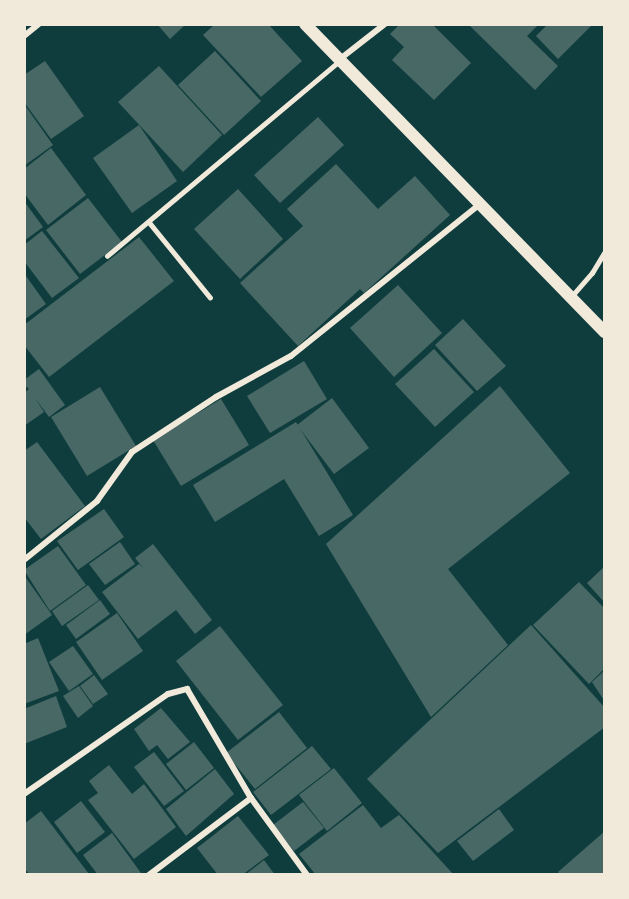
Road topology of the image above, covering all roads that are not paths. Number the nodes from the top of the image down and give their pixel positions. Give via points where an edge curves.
1 (39, 24) edge
2 (305, 24) edge
3 (385, 24) edge
4 (24, 36) edge
5 (340, 60) junction
6 (480, 204) junction
7 (149, 222) junction
8 (605, 251) edge
9 (107, 256) dead end
10 (210, 297) dead end
11 (571, 297) junction
12 (605, 332) edge
13 (24, 560) edge
14 (24, 794) edge
15 (251, 798) junction
16 (149, 875) edge
17 (307, 875) edge

1 - 4 street
2 - 5 main road
3 - 5 street
5 - 6 main road
5 - 7 lane
6 - 11 main road
6 - 13 street via 291,356 216,397 132,452 97,501
7 - 9 lane
7 - 10 lane
8 - 11 lane
11 - 12 main road
14 - 15 street via 168,694 187,689
15 - 16 street
15 - 17 street

